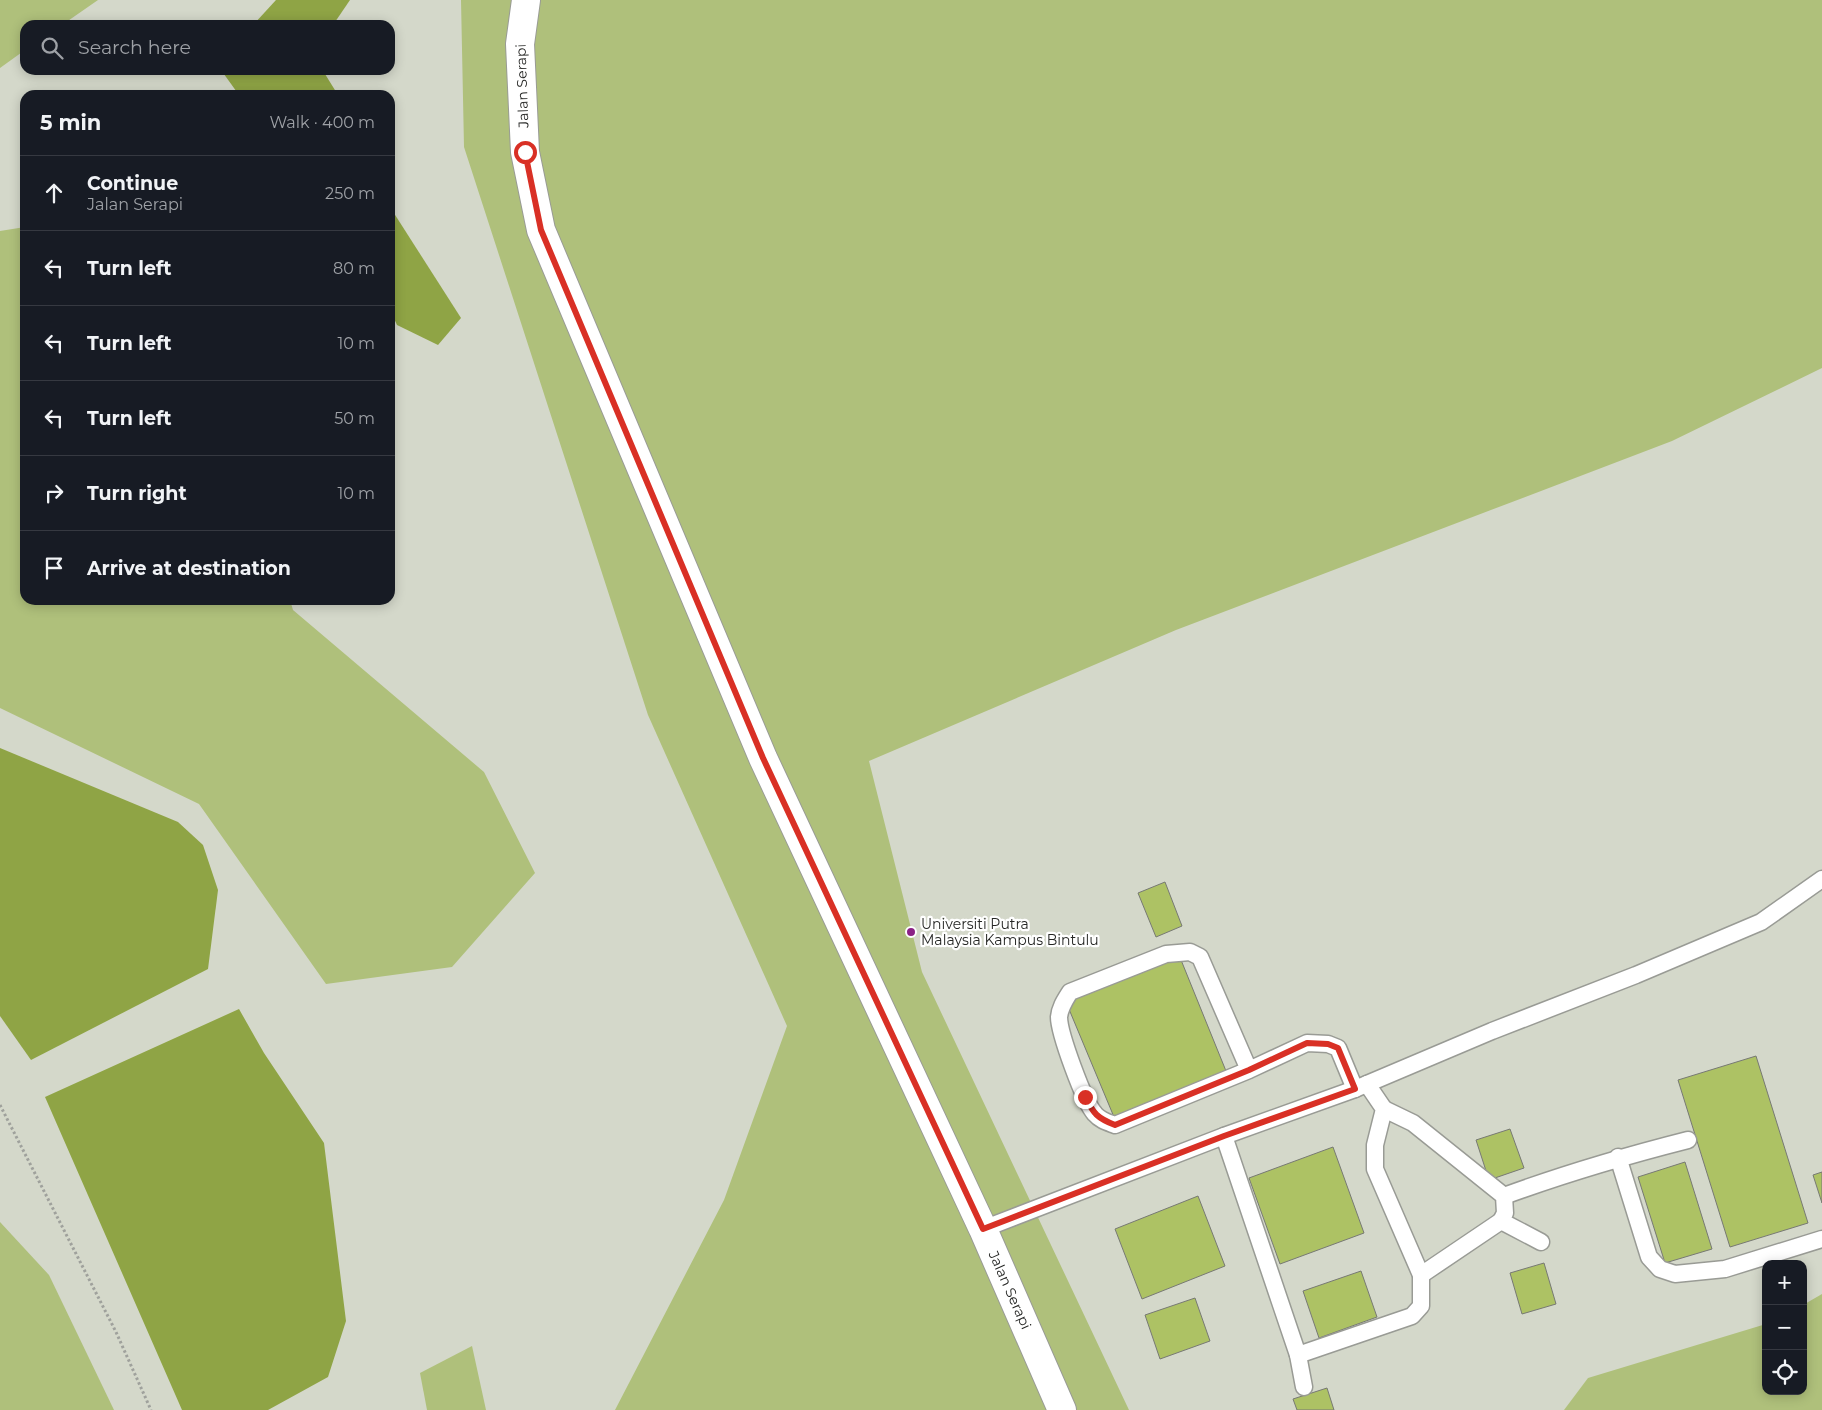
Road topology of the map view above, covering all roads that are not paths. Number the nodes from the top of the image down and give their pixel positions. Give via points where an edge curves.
1 (526, 0) edge
2 (1822, 879) edge
3 (1249, 1070) junction
4 (1361, 1087) junction
5 (1384, 1108) junction
6 (1224, 1136) junction
7 (1688, 1140) dead end
8 (1618, 1157) junction
9 (1504, 1196) junction
10 (1501, 1221) junction
11 (983, 1229) junction
12 (1822, 1239) edge
13 (1541, 1242) dead end
14 (1421, 1275) junction
15 (1298, 1355) junction
16 (1304, 1387) dead end
17 (1062, 1410) edge

1 - 11 street, Jalan Serapi via 520,44 525,152 541,230 763,758
2 - 4 lane via 1761,922
3 - 3 lane via 1115,1125 1100,1119 1085,1097 1061,1032 1061,1006 1070,992 1157,958 1176,952 1190,952 1200,957
3 - 4 lane via 1307,1043 1328,1044 1338,1048
4 - 5 lane
4 - 6 lane
5 - 9 lane via 1413,1123
5 - 14 lane via 1375,1145 1375,1169
6 - 11 lane
6 - 15 lane
7 - 8 lane
8 - 9 lane
8 - 12 lane via 1649,1257 1660,1269 1675,1274 1724,1269
9 - 10 lane via 1505,1214
10 - 13 lane
10 - 14 lane
11 - 17 street, Jalan Serapi
14 - 15 lane via 1420,1306 1412,1316
15 - 16 lane

